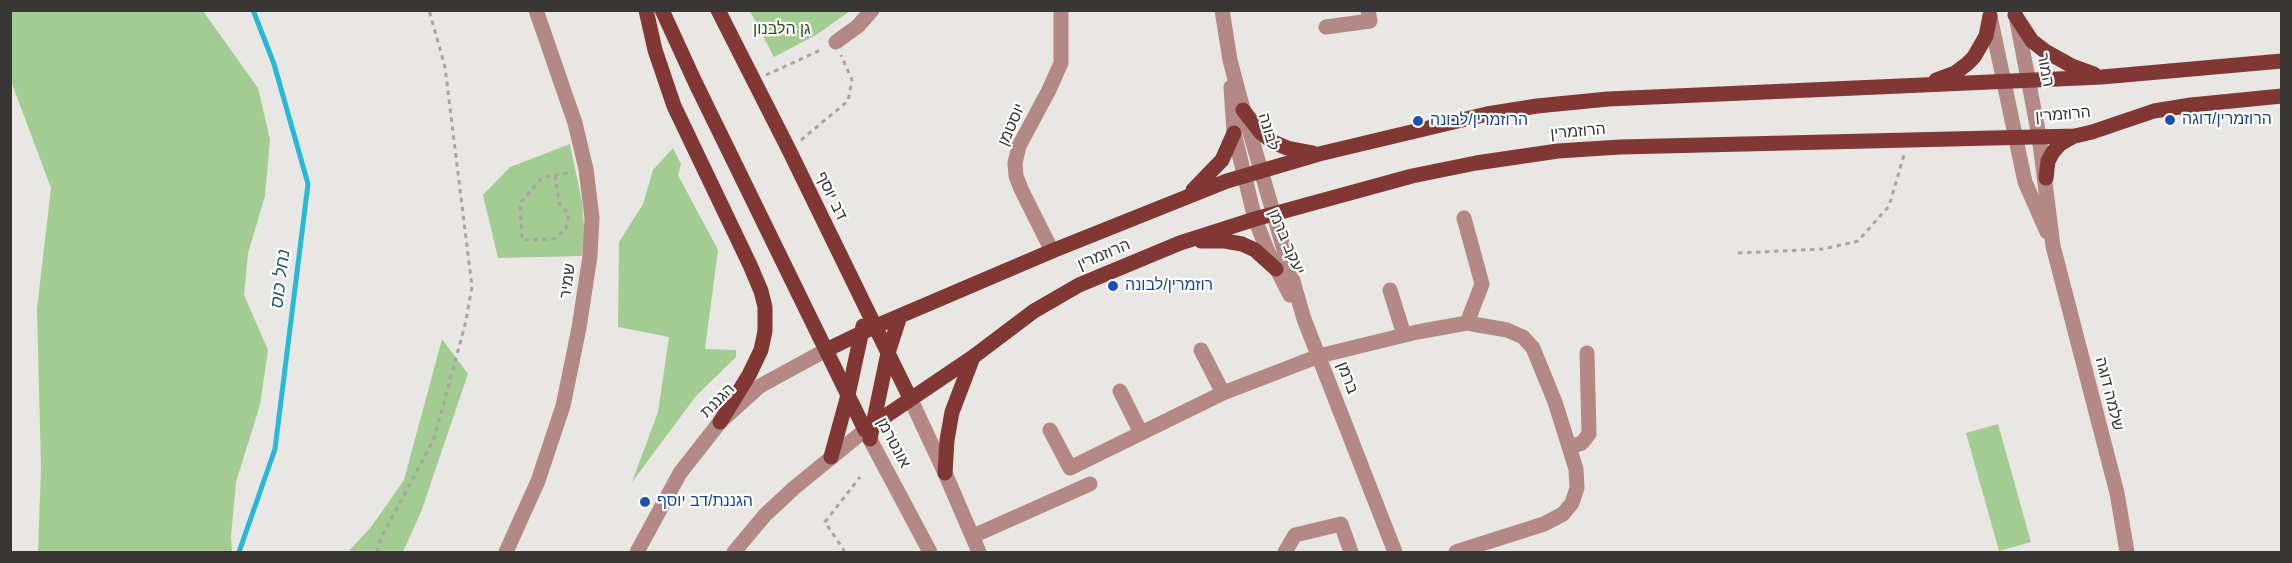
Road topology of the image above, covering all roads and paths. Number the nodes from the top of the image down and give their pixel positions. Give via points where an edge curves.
1 (429, 10) edge
2 (536, 10) edge
3 (646, 10) edge
4 (662, 10) edge
5 (718, 10) edge
6 (872, 10) edge
7 (1061, 10) edge
8 (1222, 10) edge
9 (1368, 10) edge
10 (1989, 13) edge
11 (2015, 13) edge
12 (1326, 27) dead end
13 (836, 42) junction
14 (1230, 60) junction
15 (2282, 61) edge
16 (2102, 77) junction
17 (2028, 80) junction
18 (754, 81) junction
19 (2004, 81) junction
20 (1919, 85) junction
21 (2282, 96) edge
22 (1243, 110) junction
23 (1234, 133) junction
24 (2013, 136) junction
25 (2039, 136) junction
26 (2075, 136) junction
27 (1908, 139) junction
28 (789, 150) junction
29 (1319, 154) junction
30 (1260, 171) junction
31 (555, 175) joint
32 (1244, 176) junction
33 (2046, 178) junction
34 (1186, 196) junction
35 (1274, 214) junction
36 (1464, 218) dead end
37 (1255, 219) junction
38 (1180, 243) junction
39 (2052, 246) junction
40 (1052, 251) junction
41 (1738, 253) dead end
42 (1276, 268) junction
43 (1390, 290) dead end
44 (900, 316) junction
45 (1304, 319) junction
46 (1467, 323) junction
47 (868, 329) junction
48 (1404, 335) junction
49 (825, 350) junction
50 (1202, 350) dead end
51 (888, 353) junction
52 (1587, 354) dead end
53 (1319, 356) junction
54 (973, 357) junction
55 (1120, 391) dead end
56 (1223, 393) junction
57 (848, 395) junction
58 (910, 398) junction
59 (720, 422) junction
60 (1050, 430) dead end
61 (869, 431) junction
62 (1141, 433) junction
63 (1569, 447) junction
64 (831, 457) junction
65 (945, 473) junction
66 (860, 477) dead end
67 (1090, 484) dead end
68 (973, 536) junction
69 (377, 552) edge
70 (506, 552) edge
71 (637, 552) edge
72 (734, 552) edge
73 (845, 552) edge
74 (930, 552) edge
75 (979, 552) edge
76 (1286, 552) edge
77 (1351, 552) edge
78 (1395, 552) edge
79 (1456, 552) edge
80 (2127, 552) edge

1 - 69 path via 445,68 472,287 434,439
2 - 70 street, שמיר via 575,123 586,169 592,218 590,256 562,406 538,481
3 - 59 main road via 674,106 750,265 765,307 761,350
4 - 49 main road
5 - 18 main road, דב יוסף
6 - 13 street
7 - 40 street, יוסטמן via 1061,63 1019,146 1015,163 1021,189
8 - 14 street, לבונה
9 - 12 street via 1370,21
10 - 19 street
10 - 20 main road via 1986,36 1967,64
11 - 16 main road via 2032,41 2045,51
11 - 17 street, המור
13 - 18 path
13 - 28 path via 852,80 848,100
14 - 22 street, לבונה
14 - 23 street, לבונה
15 - 16 main road, הרוזמרין
16 - 17 main road, הרוזמרין
17 - 19 main road, הרוזמרין
17 - 25 street, המור
18 - 28 main road, דב יוסף
19 - 20 main road, הרוזמרין
19 - 24 street, שלמה דוגה
20 - 29 main road, הרוזמרין via 1608,99 1537,106 1444,123
21 - 26 main road, הרוזמרין via 2164,109
22 - 29 main road via 1273,142
22 - 30 street, לבונה
23 - 32 street, לבונה
23 - 34 main road via 1222,160
24 - 25 main road, הרוזמרין
24 - 27 main road, הרוזמרין
24 - 39 street, שלמה דוגה via 2025,182
25 - 26 main road, הרוזמרין
25 - 33 street, שלמה דוגה
26 - 33 main road via 2053,152
27 - 35 main road, הרוזמרין via 1558,151 1412,176
27 - 41 path via 1889,206 1858,240 1824,249
28 - 47 main road, דב יוסף via 864,306
29 - 30 main road, הרוזמרין
30 - 32 main road, הרוזמרין
30 - 35 street, לבונה
31 - 31 path via 559,203 569,215 566,229 554,239 522,240 520,203 542,178
32 - 34 main road, הרוזמרין
32 - 37 street, יעקב ברמן
33 - 39 street, שלמה דוגה
34 - 40 main road, הרוזמרין
35 - 37 main road, הרוזמרין
35 - 45 street, ברמן
36 - 46 street via 1482,284
37 - 38 main road, הרוזמרין
37 - 42 street, יעקב ברמן
38 - 42 main road via 1209,240 1242,244
38 - 54 main road, הרוזמרין via 1055,298
39 - 80 street, שלמה דוגה via 2117,493
40 - 44 main road, הרוזמרין
42 - 45 street, יעקב ברמן
43 - 48 street
44 - 47 main road, הרוזמרין
44 - 51 main road
45 - 53 street, ברמן
46 - 48 street
46 - 63 street via 1507,330 1523,337 1533,348
47 - 49 main road, הגננת
47 - 51 main road, דב יוסף
47 - 57 main road
48 - 53 street
49 - 57 main road, אונטרמן
49 - 59 street, הגננת via 760,386
50 - 56 street
51 - 58 main road, דב יוסף
51 - 61 main road
52 - 63 street via 1589,434 1582,443
53 - 56 street
53 - 78 street, ברמן
54 - 58 main road, הרוזמרין
54 - 65 main road via 952,412
55 - 62 street
56 - 62 street
57 - 61 main road, אונטרמן
57 - 64 main road
58 - 61 main road, הרוזמרין
58 - 65 street, אונטרמן
59 - 71 street, הגננת via 680,473
60 - 62 street via 1070,468
61 - 64 street
61 - 74 street, אונטרמן
63 - 79 street via 1577,488 1563,514 1544,524
64 - 72 street via 765,515
65 - 68 street, אונטרמן
66 - 73 path via 825,522
67 - 68 street
68 - 75 street, אונטרמן
76 - 77 street via 1295,535 1341,524

